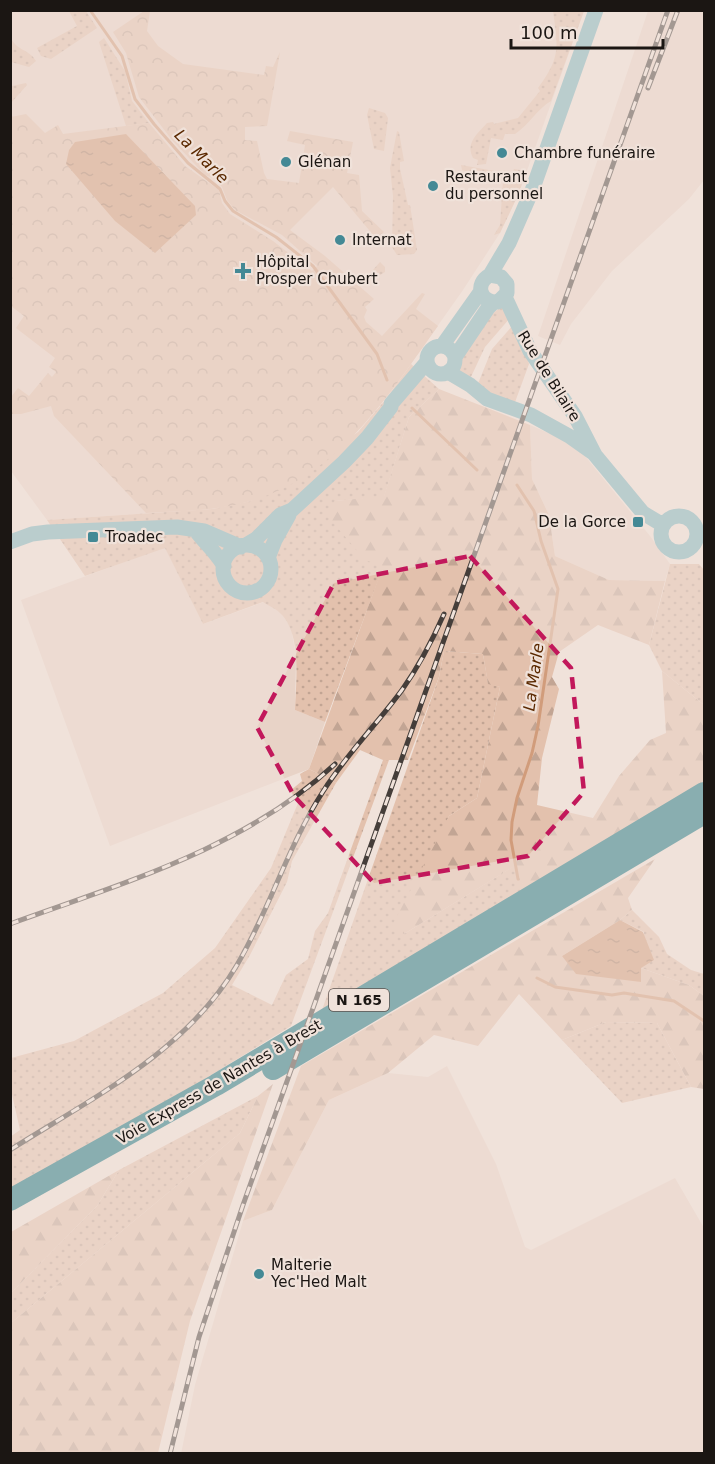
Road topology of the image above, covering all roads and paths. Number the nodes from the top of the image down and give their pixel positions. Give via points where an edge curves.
1 (596, 10) edge
2 (496, 276) junction
3 (481, 291) junction
4 (500, 300) junction
5 (442, 346) junction
6 (455, 357) junction
7 (427, 362) junction
8 (443, 373) junction
9 (391, 407) junction
10 (595, 455) junction
11 (292, 510) junction
12 (663, 525) junction
13 (196, 531) junction
14 (10, 542) edge
15 (243, 546) junction
16 (699, 550) edge
17 (268, 558) junction
18 (224, 566) junction
19 (705, 794) edge
20 (705, 813) edge
21 (10, 1200) edge
22 (10, 1217) edge

1 - 2 street via 542,165
2 - 3 street via 482,282
2 - 4 street via 505,280 508,288
3 - 4 street via 485,299
3 - 5 street
4 - 6 street via 482,316
4 - 10 street, Rue de Bilaire via 575,416
5 - 6 street
5 - 7 street via 431,350
6 - 8 street via 454,367
7 - 8 street via 431,370
7 - 9 street
8 - 9 street via 417,386
8 - 10 street, Rue de Bilaire via 470,385 487,399 531,415
9 - 11 street via 359,446
10 - 12 street, Rue de Bilaire via 643,513
11 - 15 street via 280,515
11 - 17 street
12 - 16 street via 663,542 670,550
12 - 16 street via 679,515 688,518 694,524
13 - 14 street via 177,527 48,532
13 - 15 street
13 - 18 street
15 - 17 street via 259,548
15 - 18 street via 229,554
17 - 18 street via 270,578 256,591 246,593 229,584
19 - 21 highway, Voie Express de Nantes à Brest / N 165 via 216,1085
20 - 22 highway, Voie Express de Nantes à Brest / N 165 via 236,1091

